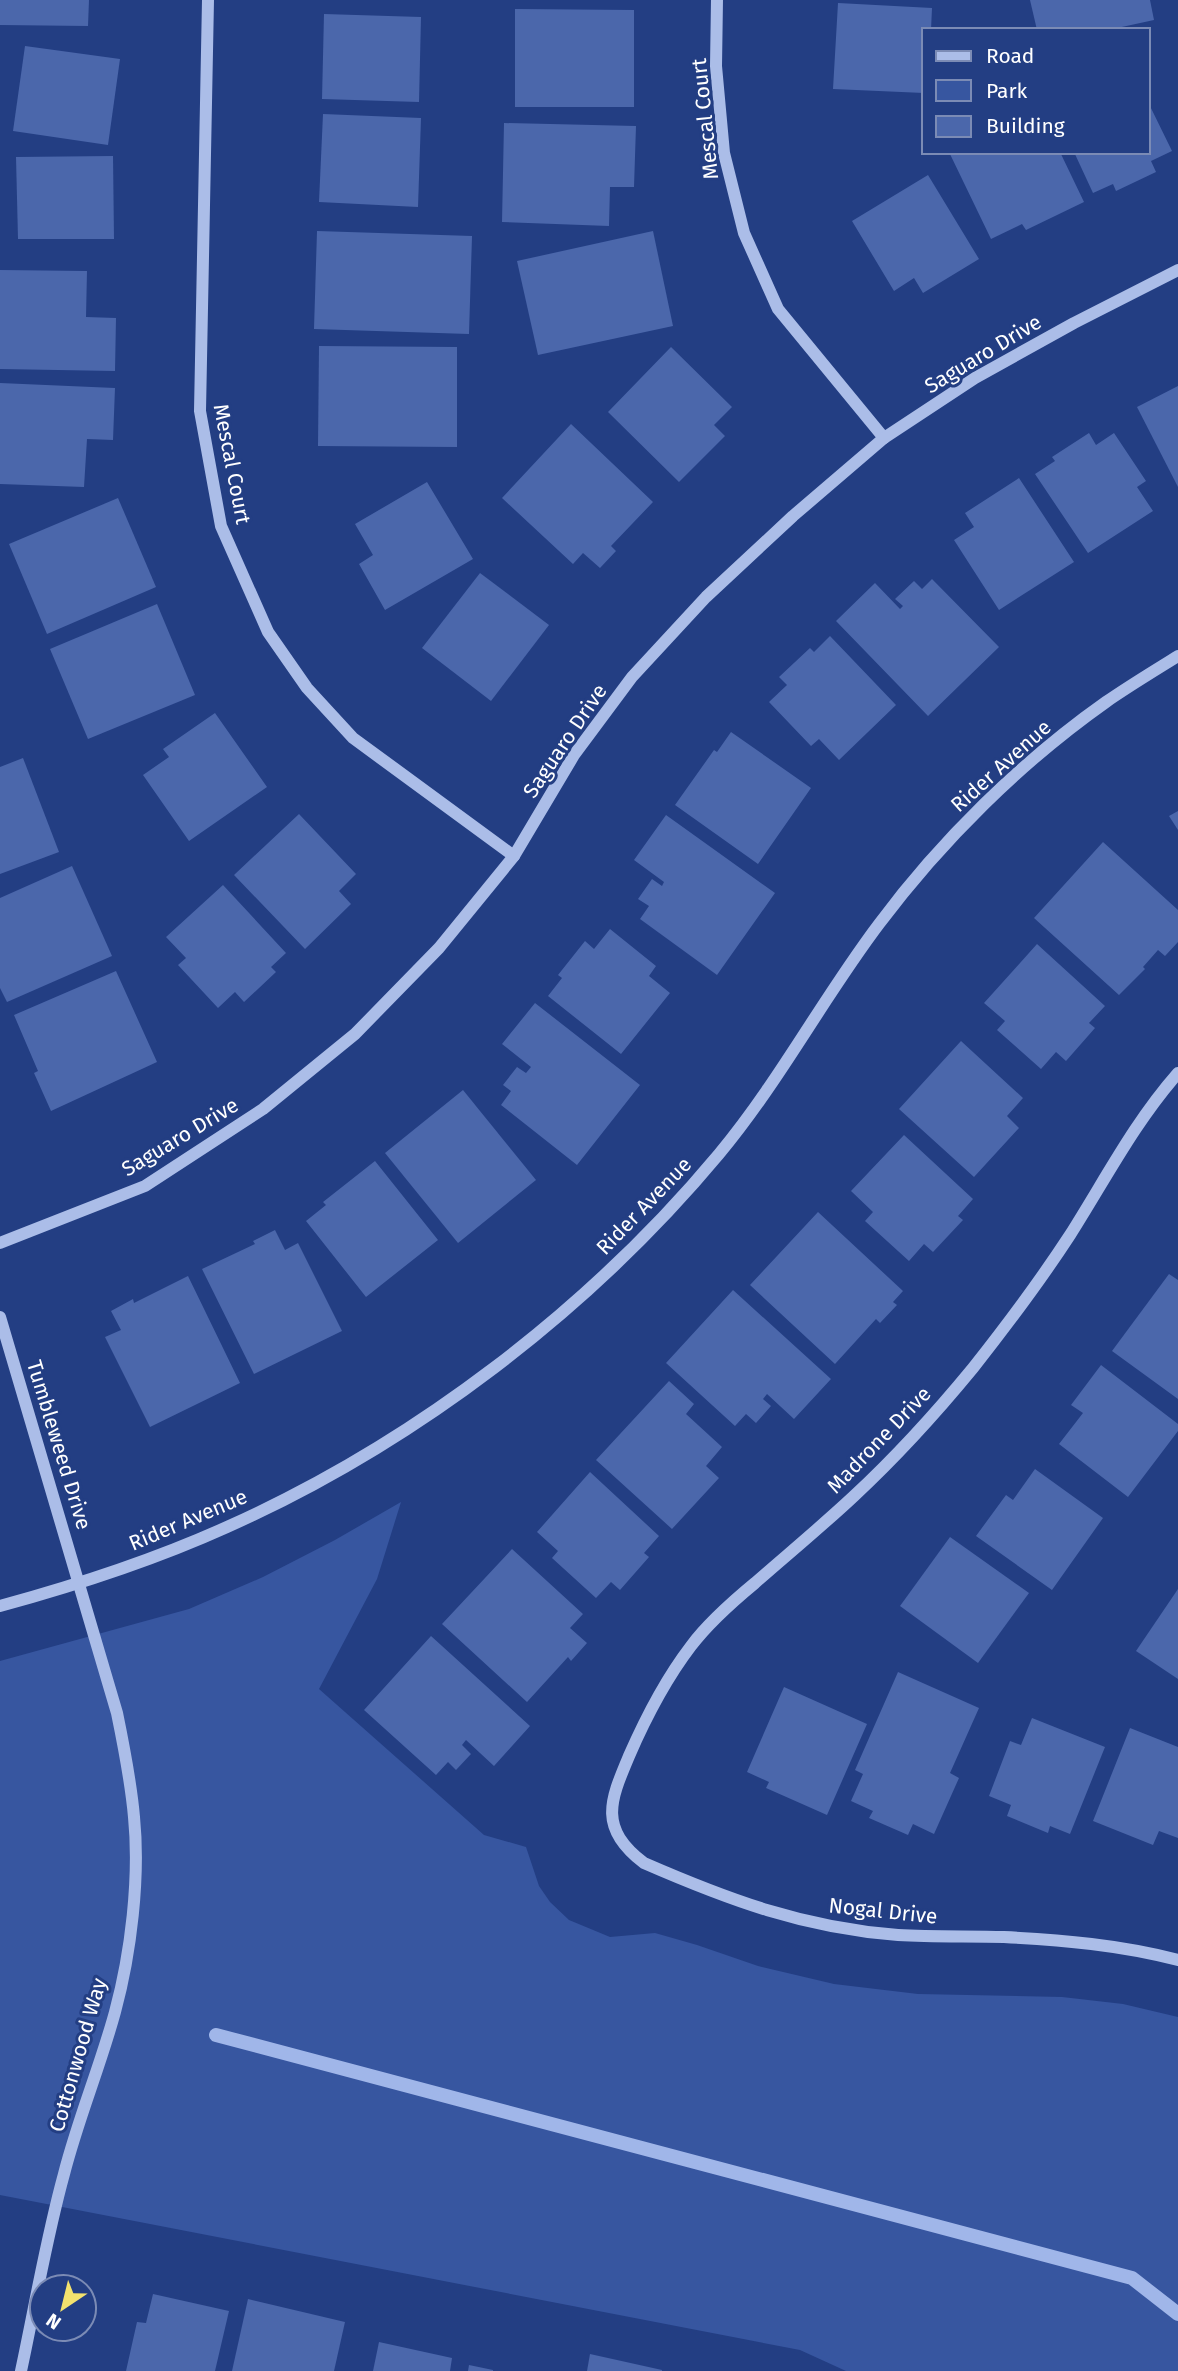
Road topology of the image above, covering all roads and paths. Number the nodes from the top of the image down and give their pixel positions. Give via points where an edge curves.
1 (208, 0) edge
2 (717, 0) edge
3 (1178, 270) edge
4 (884, 438) junction
5 (1178, 656) edge
6 (514, 856) junction
7 (1178, 1073) edge
8 (0, 1243) edge
9 (0, 1317) edge
10 (80, 1584) junction
11 (0, 1606) edge
12 (614, 1824) joint
13 (1178, 1960) edge
14 (21, 2371) edge

1 - 6 street, Mescal Court via 200,411 221,526 268,632 307,688 353,738
2 - 4 street, Mescal Court via 716,66 724,153 744,233 778,309
3 - 4 street, Saguaro Drive via 975,378
4 - 6 street, Saguaro Drive via 706,597 632,677 575,755
5 - 10 street, Rider Avenue via 1105,702 960,828 876,928 720,1153 665,1215 554,1320 422,1419 294,1494 228,1527
6 - 8 street, Saguaro Drive via 439,948 355,1034 263,1109 145,1186
7 - 12 street, Madrone Drive via 1140,1121 1025,1302 926,1423 855,1495 720,1613 692,1644 645,1720 611,1802
9 - 10 street, Tumbleweed Drive
10 - 11 street, Rider Avenue
10 - 14 street, Cottonwood Way via 128,1762 135,1820 134,1886 115,2012 63,2176
12 - 13 street, Nogal Drive via 631,1853 644,1863 759,1909 807,1922 897,1935 1095,1944

